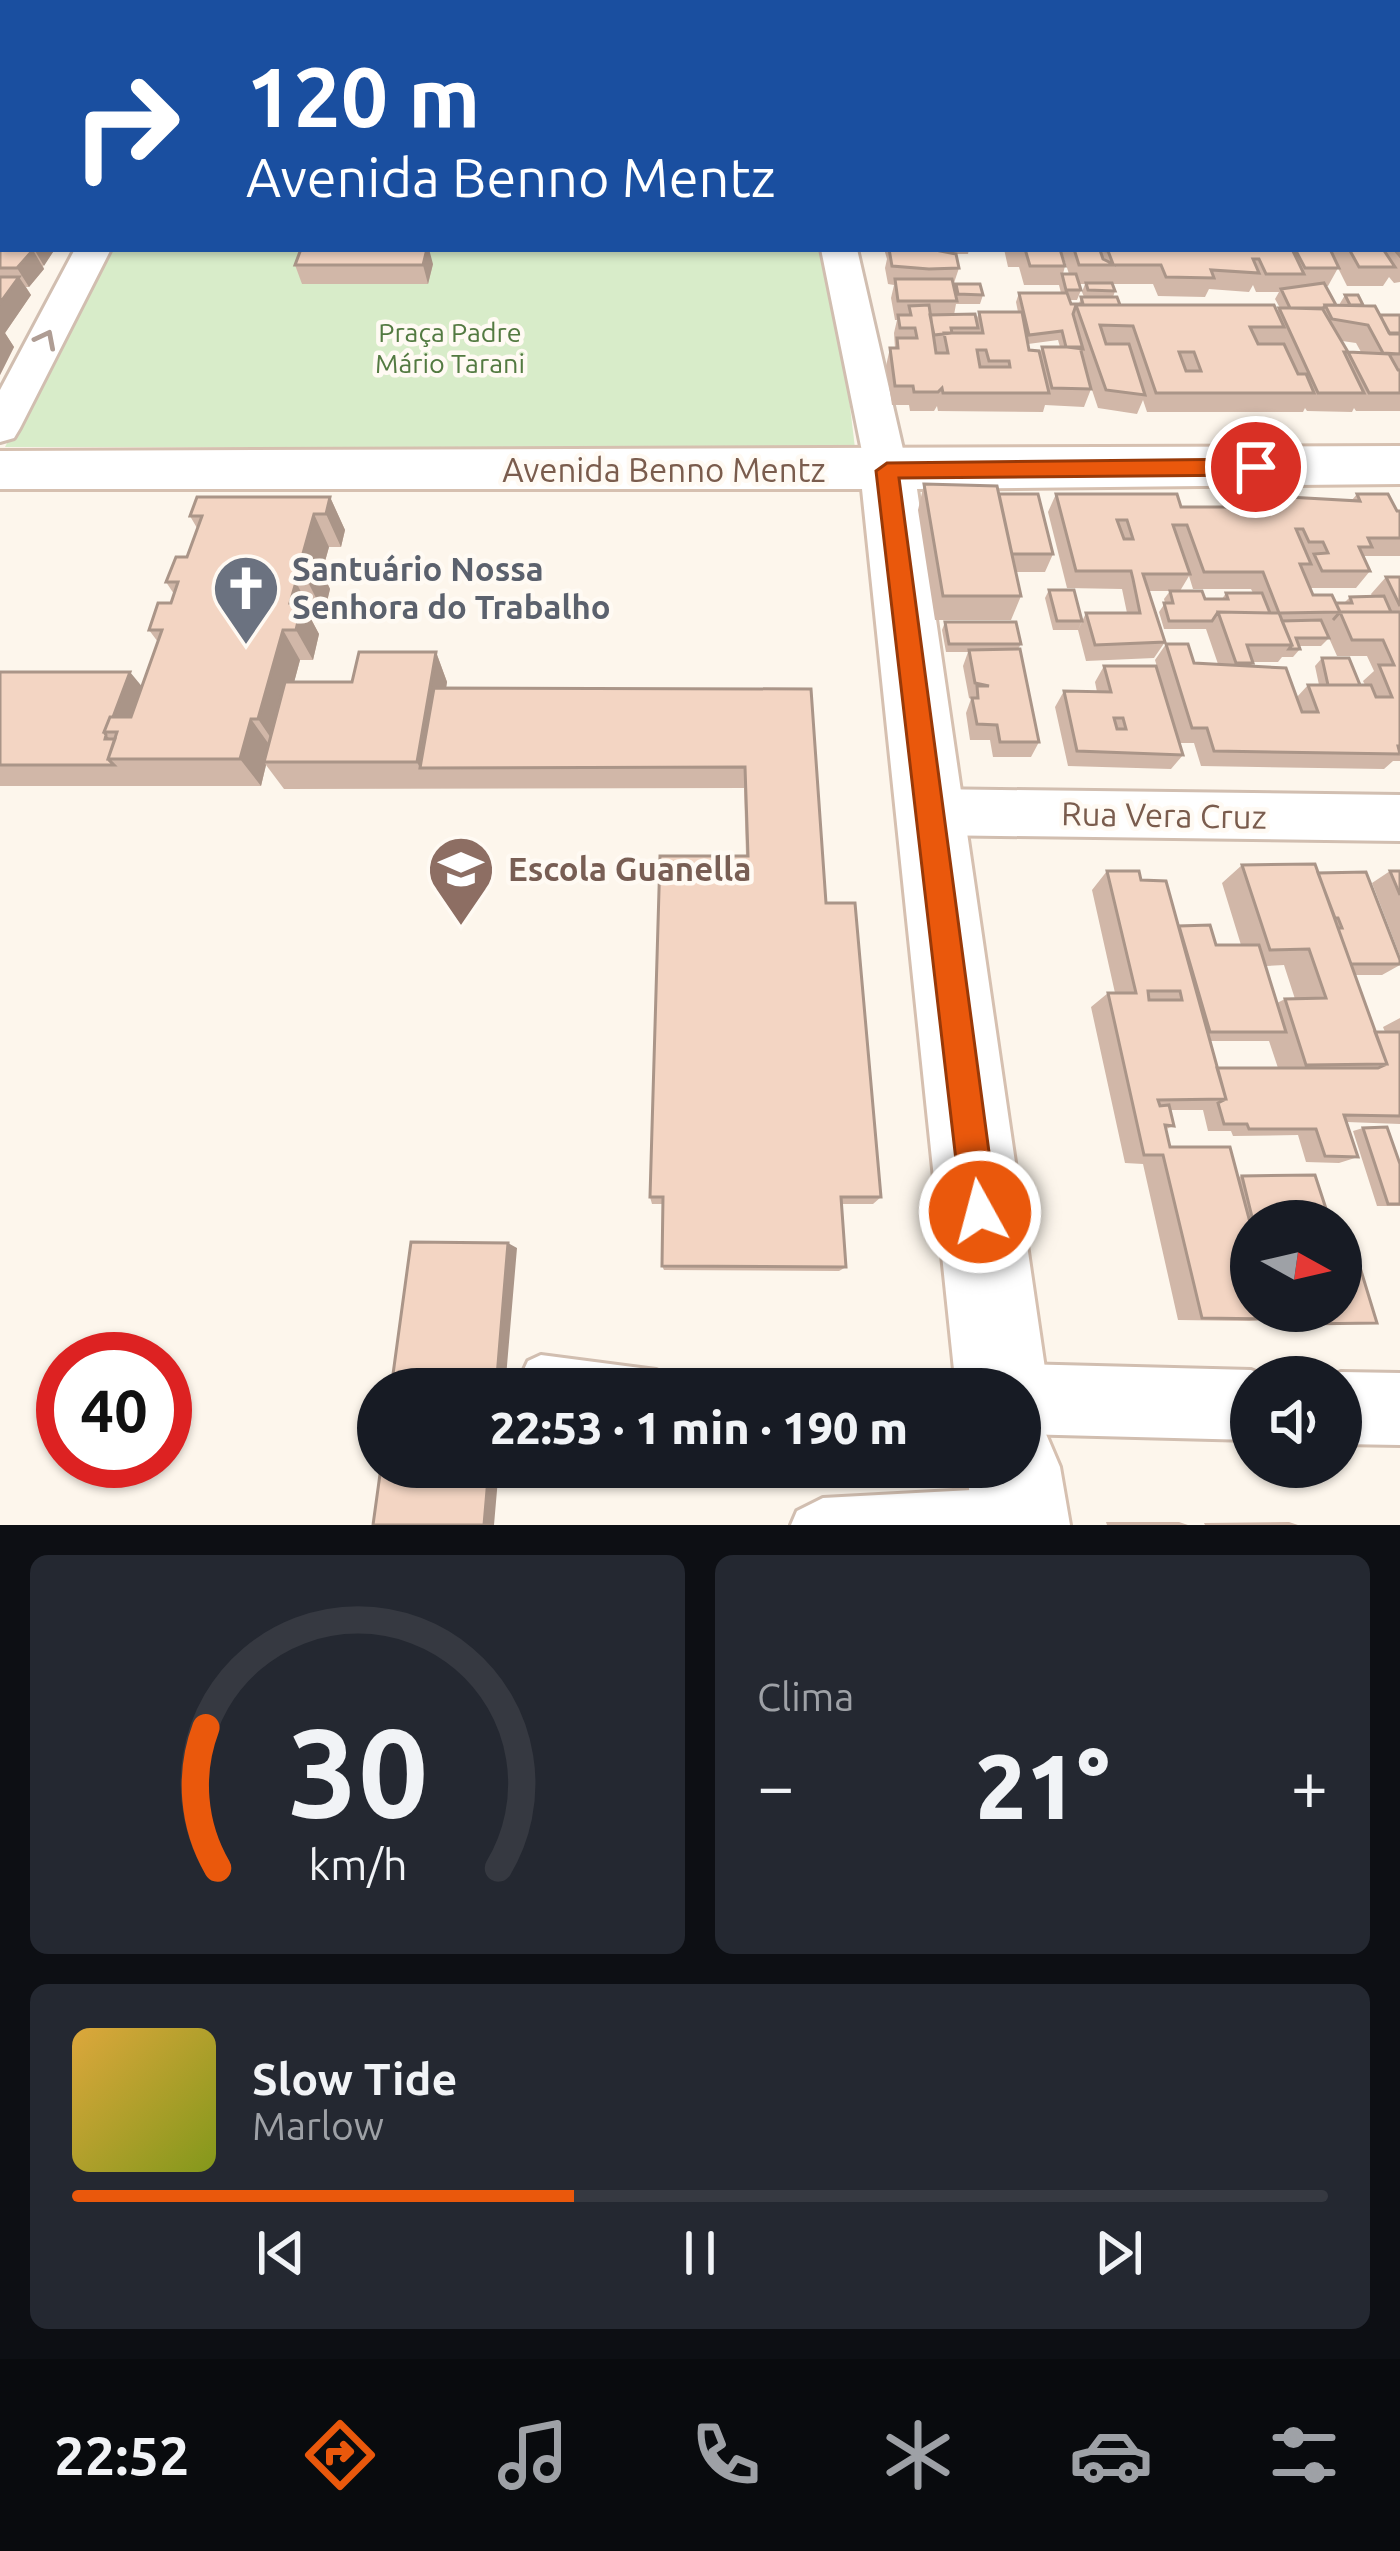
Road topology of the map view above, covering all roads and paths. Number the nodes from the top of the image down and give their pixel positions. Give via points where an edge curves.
1 (91, 252) edge
2 (840, 252) edge
3 (0, 428) edge
4 (1400, 465) edge
5 (0, 470) edge
6 (887, 471) junction
7 (928, 812) junction
8 (1400, 818) edge
9 (999, 1368) edge
10 (1041, 1400) edge
11 (1230, 1404) edge
12 (1362, 1408) edge
13 (1400, 1409) edge
14 (1018, 1500) edge
15 (811, 1525) edge

3 -> 1 street
2 - 6 street
4 - 6 street, Avenida Benno Mentz
5 - 6 street, Avenida Benno Mentz
6 - 7 street
7 - 8 street, Rua Vera Cruz
7 - 9 street
10 - 11 street
12 - 13 street
14 - 15 lane

